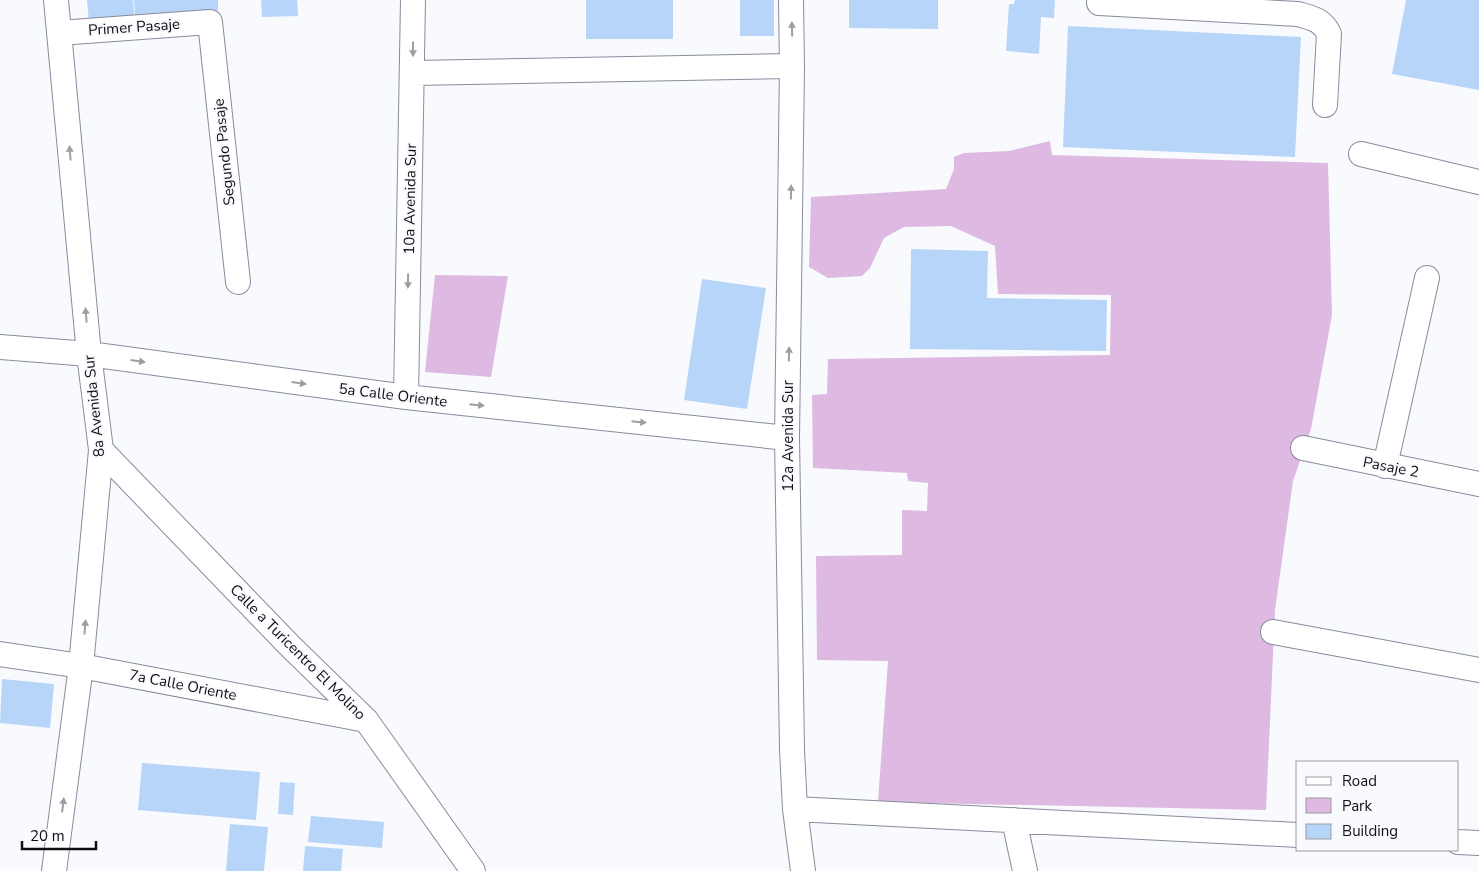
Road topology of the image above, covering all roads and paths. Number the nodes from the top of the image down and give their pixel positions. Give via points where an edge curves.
1 (56, 0) edge
2 (413, 0) edge
3 (791, 0) edge
4 (1099, 2) dead end
5 (1237, 5) edge
6 (210, 22) joint
7 (59, 33) junction
8 (792, 66) junction
9 (413, 73) junction
10 (1325, 105) dead end
11 (1360, 154) dead end
12 (1479, 182) edge
13 (1428, 278) dead end
14 (238, 282) dead end
15 (0, 347) edge
16 (90, 354) junction
17 (406, 397) junction
18 (788, 438) junction
19 (1303, 448) dead end
20 (102, 450) junction
21 (1385, 466) junction
22 (1479, 484) edge
23 (1273, 632) dead end
24 (0, 654) edge
25 (81, 666) junction
26 (1479, 670) edge
27 (366, 720) junction
28 (795, 809) junction
29 (1014, 820) junction
30 (1296, 835) edge
31 (1459, 842) edge
32 (1479, 844) edge
33 (54, 871) edge
34 (473, 871) edge
35 (803, 871) edge
36 (1025, 871) edge

1 - 7 street, 8a Avenida Sur
2 -> 9 street, 10a Avenida Sur
8 -> 3 street, 12a Avenida Sur
4 - 5 street
5 - 10 street via 1298,14 1325,25 1329,34
6 - 7 street, Primer Pasaje
6 - 14 street, Segundo Pasaje
16 -> 7 street, 8a Avenida Sur
8 - 9 street
18 -> 8 street, 12a Avenida Sur
9 -> 17 street, 10a Avenida Sur
11 - 12 street
13 - 21 street
15 - 16 street, 5a Calle Oriente
16 -> 17 street, 5a Calle Oriente
16 - 20 street, 8a Avenida Sur
17 -> 18 street, 5a Calle Oriente
18 - 28 street, 12a Avenida Sur
19 - 21 street, Pasaje 2
25 -> 20 street, 8a Avenida Sur
20 - 27 street, Calle a Turicentro El Molino via 290,646
21 - 22 street, Pasaje 2
23 - 26 street
24 - 25 street, 7a Calle Oriente
25 - 27 street, 7a Calle Oriente
33 -> 25 street, 8a Avenida Sur
27 - 34 street, Calle a Turicentro El Molino
28 - 29 street
28 - 35 street, 12a Avenida Sur
29 - 30 street
29 - 36 street
31 - 32 street

